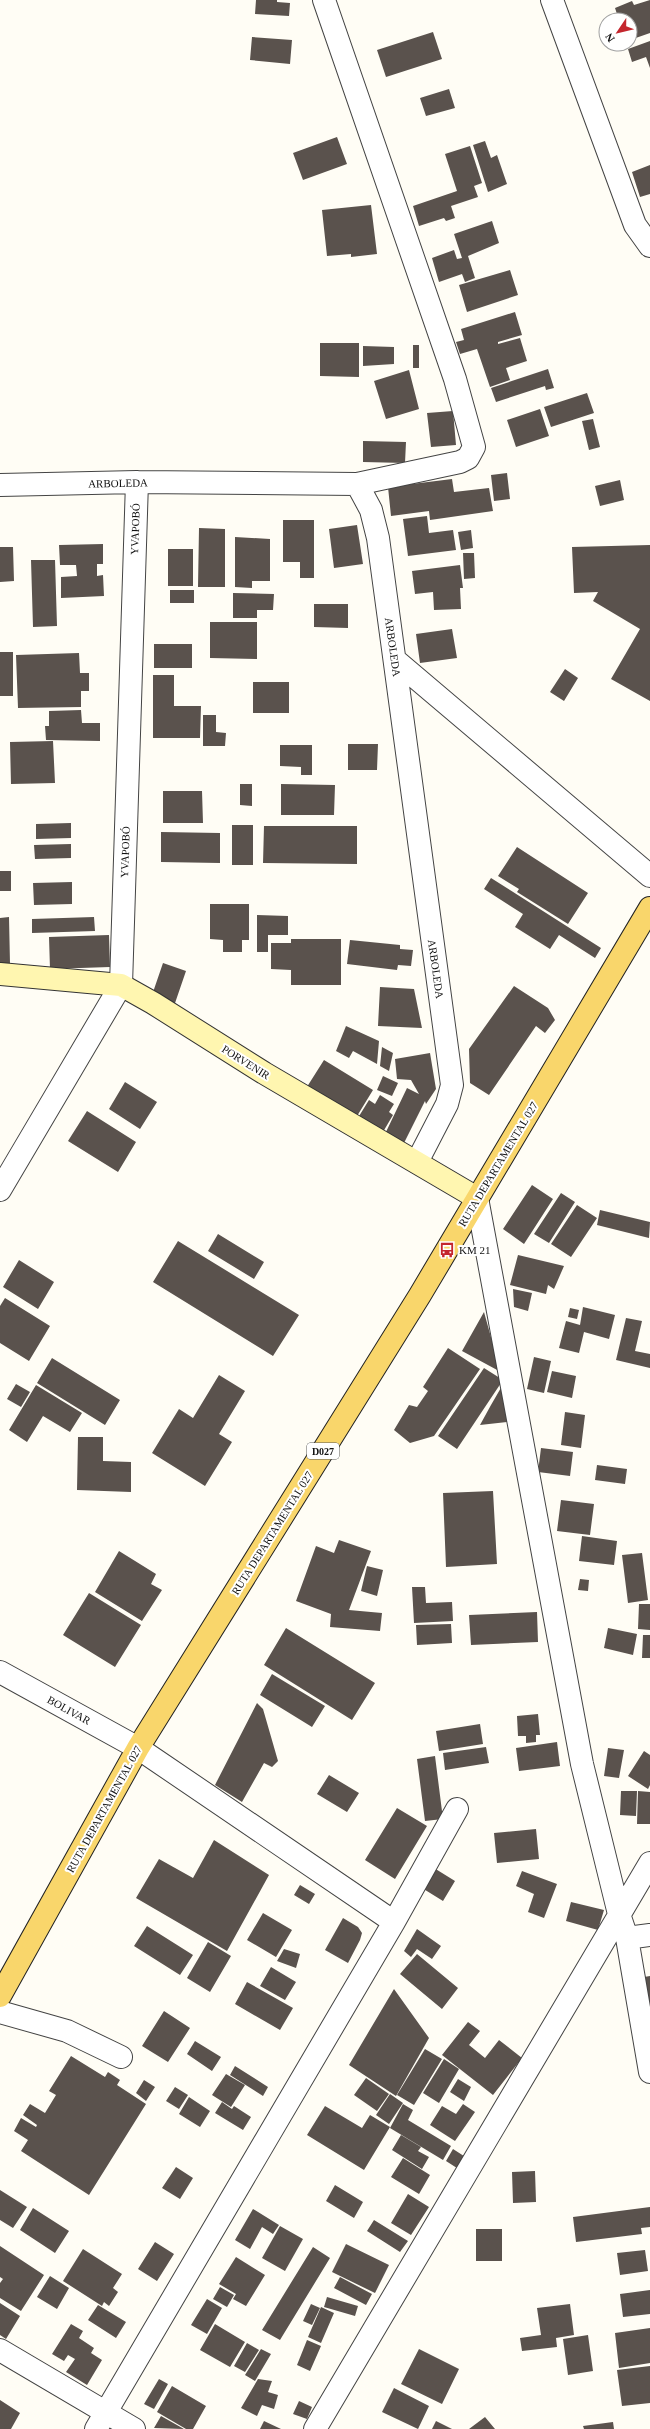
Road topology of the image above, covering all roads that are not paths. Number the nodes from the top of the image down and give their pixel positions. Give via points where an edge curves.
1 (324, 0) edge
2 (552, 0) edge
3 (650, 246) edge
4 (137, 482) junction
5 (357, 484) junction
6 (0, 485) edge
7 (395, 660) junction
8 (650, 876) edge
9 (650, 908) edge
10 (0, 974) edge
11 (121, 985) junction
12 (417, 1162) junction
13 (0, 1190) edge
14 (477, 1198) junction
15 (0, 1672) edge
16 (138, 1748) junction
17 (457, 1809) dead end
18 (650, 1863) edge
19 (619, 1914) junction
20 (394, 1922) junction
21 (650, 1935) edge
22 (626, 1938) junction
23 (0, 1996) edge
24 (0, 2012) edge
25 (121, 2057) dead end
26 (650, 2072) edge
27 (0, 2350) edge
28 (100, 2420) edge
29 (134, 2429) edge
30 (315, 2429) edge

1 - 5 street via 453,371 474,447 468,458 460,462
2 - 3 street via 635,225
4 - 5 street, ARBOLEDA
4 - 6 street, ARBOLEDA
4 - 11 street, YVAPOBÓ
5 - 7 street, ARBOLEDA via 371,510 378,538
7 - 8 street
7 - 12 street, ARBOLEDA via 452,1085 447,1104
9 - 14 main road, RUTA DEPARTAMENTAL 027 / D027
10 - 11 street, PORVENIR
11 - 12 street, PORVENIR via 264,1073
11 - 13 street, YVAPOBÓ
12 - 14 street, PORVENIR
14 - 16 main road, RUTA DEPARTAMENTAL 027 / D027
14 - 19 street via 582,1764
15 - 16 street, BOLIVAR
16 - 20 street, BOLIVAR
16 - 23 main road, RUTA DEPARTAMENTAL 027 / D027
17 - 20 street
18 - 19 street
19 - 22 street
19 - 30 street via 393,2301
20 - 28 street
21 - 22 street
22 - 26 street
24 - 25 street via 67,2030
27 - 28 street
28 - 29 street

